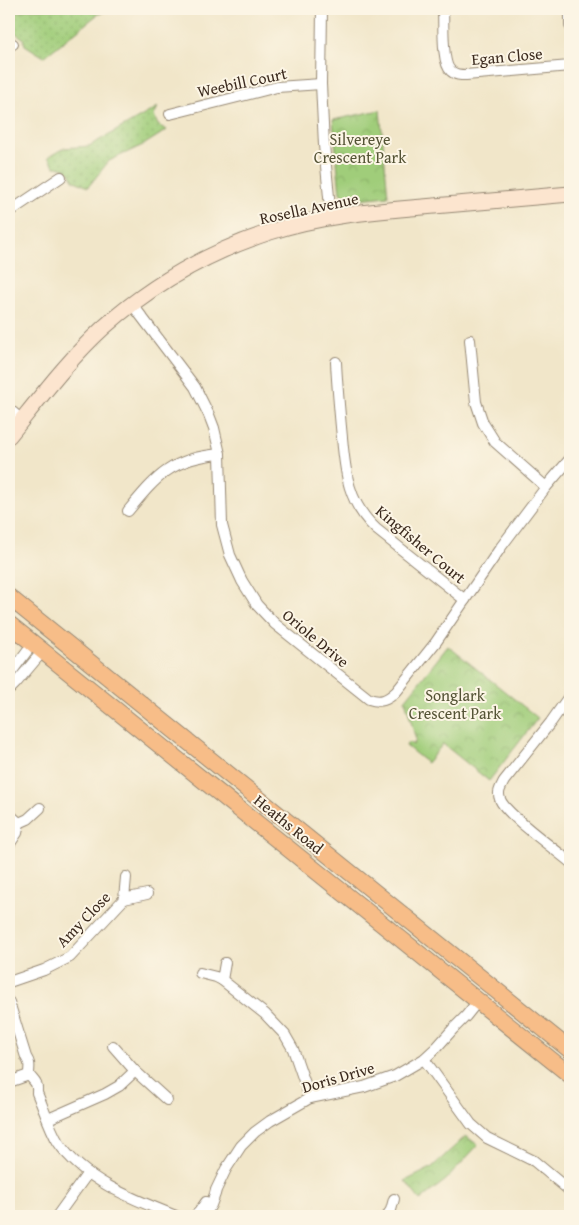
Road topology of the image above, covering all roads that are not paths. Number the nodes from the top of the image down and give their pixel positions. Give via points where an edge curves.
1 (322, 9) edge
2 (443, 9) edge
3 (570, 9) edge
4 (570, 26) edge
5 (570, 66) edge
6 (321, 84) junction
7 (170, 114) dead end
8 (61, 177) dead end
9 (570, 194) edge
10 (9, 212) edge
11 (331, 218) junction
12 (132, 304) junction
13 (470, 340) dead end
14 (336, 362) dead end
15 (9, 409) edge
16 (22, 420) junction
17 (9, 436) edge
18 (220, 454) junction
19 (570, 458) edge
20 (546, 487) junction
21 (128, 511) dead end
22 (9, 597) edge
23 (465, 600) junction
24 (9, 624) edge
25 (50, 631) junction
26 (38, 647) junction
27 (9, 675) edge
28 (9, 690) edge
29 (570, 695) edge
30 (40, 808) dead end
31 (9, 814) edge
32 (19, 823) junction
33 (9, 845) edge
34 (570, 862) edge
35 (126, 877) dead end
36 (147, 894) dead end
37 (124, 899) junction
38 (225, 962) dead end
39 (200, 973) dead end
40 (222, 980) junction
41 (9, 982) edge
42 (493, 988) junction
43 (478, 1001) junction
44 (9, 1002) edge
45 (113, 1046) dead end
46 (570, 1050) edge
47 (424, 1059) junction
48 (135, 1071) junction
49 (570, 1075) edge
50 (25, 1076) junction
51 (9, 1082) edge
52 (310, 1098) junction
53 (167, 1100) dead end
54 (48, 1119) junction
55 (88, 1173) junction
56 (216, 1190) junction
57 (570, 1191) edge
58 (394, 1199) dead end
59 (155, 1209) junction
60 (57, 1216) edge
61 (164, 1216) edge
62 (176, 1216) edge
63 (195, 1216) edge
64 (204, 1216) edge
65 (387, 1216) edge

1 - 6 street
2 - 5 street, Egan Close via 444,57 452,73 466,75
3 - 4 street
6 - 7 street, Weebill Court via 277,87
6 - 11 street
8 - 10 street
9 - 11 street, Rosella Avenue
11 - 12 street, Rosella Avenue via 270,232 214,254 169,278
12 - 16 street, Rosella Avenue via 85,346
12 - 18 street, Oriole Drive via 199,394 214,428
13 - 20 street via 476,402 483,423 495,442
14 - 23 street, Kingfisher Court via 346,478 358,508 376,529
15 - 16 street
16 - 17 street, Rosella Avenue
18 - 21 street via 190,459 171,468 155,480
18 - 23 street, Oriole Drive via 222,525 230,555 242,581 257,605 275,624 364,696 384,701 396,692
19 - 20 street, Oriole Drive
20 - 23 street, Oriole Drive
22 - 25 main road, Heaths Road
24 - 26 main road, Heaths Road
25 - 26 main road
25 - 42 main road, Heaths Road
26 - 27 street
26 - 28 street
26 - 43 main road, Heaths Road
29 - 34 street via 504,781 499,794 510,813
30 - 32 street
31 - 32 street
32 - 33 street
35 - 37 street, Amy Close
36 - 37 street, Amy Close
37 - 41 street, Amy Close via 70,957
38 - 40 street
39 - 40 street
40 - 52 street via 265,1014 285,1035
42 - 43 main road
42 - 46 main road, Heaths Road
43 - 47 street, Doris Drive
43 - 49 main road, Heaths Road
44 - 50 street via 26,1057 22,1073
45 - 48 street
47 - 52 street, Doris Drive via 395,1076 364,1087
47 - 57 street via 471,1124 487,1138 534,1161
48 - 53 street
48 - 54 street via 105,1094
50 - 51 street
50 - 54 street via 24,1080 37,1092
52 - 56 street, Doris Drive via 255,1132 241,1146
54 - 55 street via 57,1140
55 - 59 street
55 - 60 street
56 - 63 street, Doris Drive
56 - 64 street, Doris Drive
58 - 65 street
59 - 61 street
59 - 62 street

